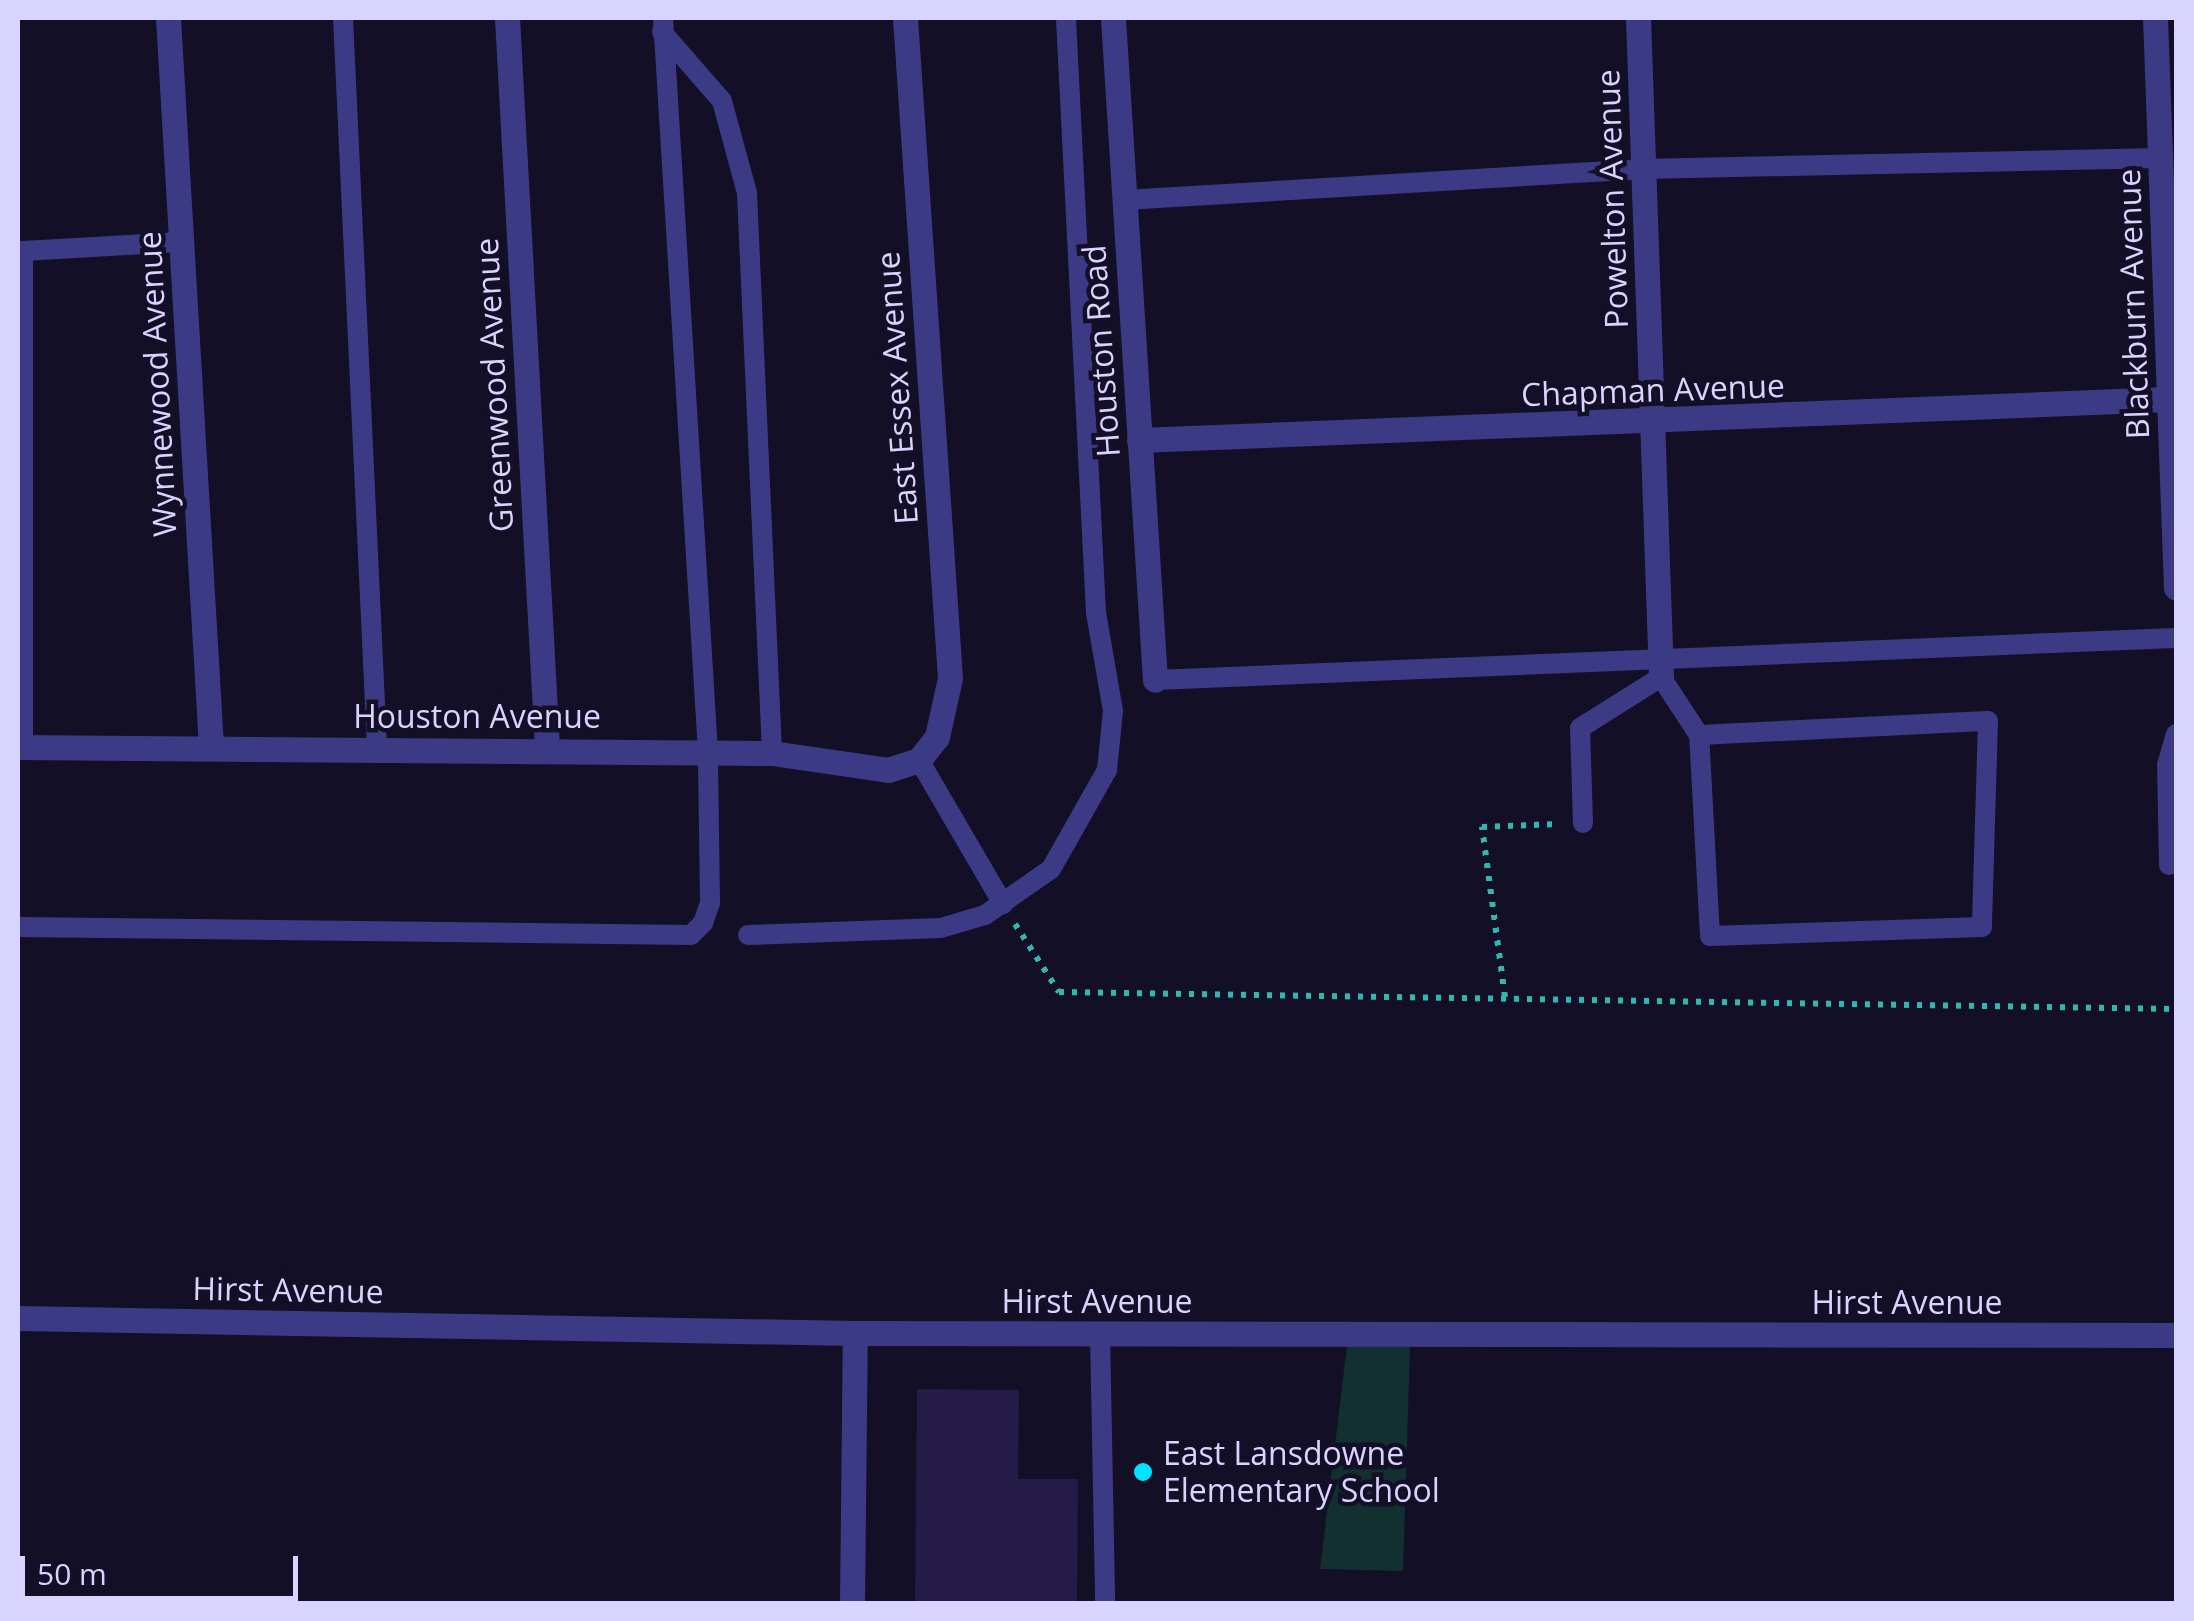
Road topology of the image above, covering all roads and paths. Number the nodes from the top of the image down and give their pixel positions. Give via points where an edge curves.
1 (168, 18) edge
2 (343, 18) edge
3 (507, 18) edge
4 (905, 18) edge
5 (1066, 18) edge
6 (1113, 18) edge
7 (1638, 18) edge
8 (2155, 18) edge
9 (662, 25) edge
10 (2160, 158) junction
11 (1643, 170) junction
12 (1124, 200) junction
13 (181, 242) junction
14 (2168, 399) junction
15 (1652, 424) junction
16 (1139, 440) junction
17 (2176, 588) edge
18 (2176, 638) edge
19 (1661, 667) junction
20 (1154, 680) joint
21 (2176, 734) edge
22 (1699, 735) junction
23 (20, 747) edge
24 (211, 747) junction
25 (377, 748) junction
26 (547, 748) junction
27 (708, 752) junction
28 (772, 753) junction
29 (924, 755) junction
30 (1583, 824) joint
31 (2169, 865) dead end
32 (1003, 904) junction
33 (18, 926) edge
34 (748, 935) dead end
35 (1505, 998) junction
36 (2176, 1009) edge
37 (18, 1318) edge
38 (855, 1333) junction
39 (1100, 1333) junction
40 (2176, 1336) edge
41 (852, 1604) edge
42 (1105, 1604) edge

1 - 13 street, Wynnewood Avenue
2 - 25 lane
3 - 26 street, Greenwood Avenue
4 - 29 street, East Essex Avenue via 950,678
5 - 32 lane via 1096,613 1113,711 1107,770 1088,814 1051,869
6 - 12 street, Houston Road
7 - 11 street, Powelton Avenue
8 - 10 street, Blackburn Avenue
9 - 27 lane
9 - 28 lane via 722,101 747,193
10 - 11 lane
10 - 14 street, Blackburn Avenue
11 - 12 lane
11 - 15 street, Powelton Avenue
12 - 16 street, Houston Road
13 - 23 lane via 22,251
13 - 24 street, Wynnewood Avenue
14 - 15 street, Chapman Avenue
14 - 17 street, Blackburn Avenue
15 - 16 street, Chapman Avenue
15 - 19 street, Powelton Avenue
16 - 20 street, Houston Road
18 - 19 lane
19 - 20 lane
19 - 22 lane
19 - 30 lane via 1580,728
21 - 31 lane via 2167,765
22 - 22 lane via 1988,721 1982,927 1710,936
23 - 24 street, Houston Avenue
24 - 25 street, Houston Avenue
25 - 26 street, Houston Avenue
26 - 27 street, Houston Avenue
27 - 28 street, Houston Avenue
27 - 33 lane via 710,902 691,935
28 - 29 street, Houston Avenue via 866,769
29 - 32 lane
30 - 35 path via 1482,826
32 - 34 lane via 940,928
32 - 35 path via 1059,992
35 - 36 path
37 - 38 street, Hirst Avenue
38 - 39 street, Hirst Avenue
38 - 41 street
39 - 40 street, Hirst Avenue
39 - 42 lane

